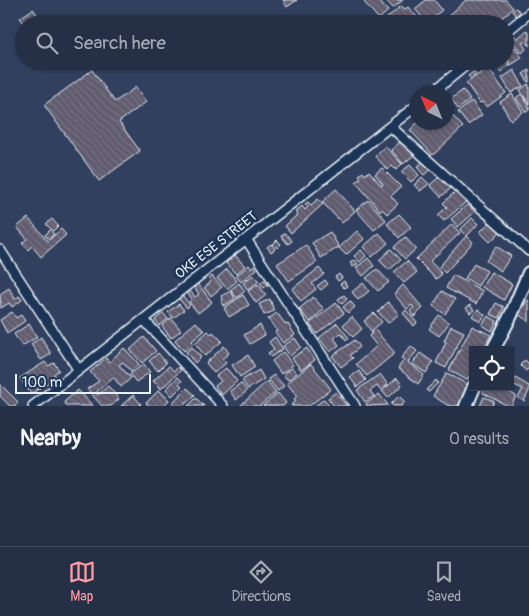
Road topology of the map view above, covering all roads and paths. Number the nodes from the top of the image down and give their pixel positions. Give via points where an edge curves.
1 (529, 13) edge
2 (514, 25) edge
3 (460, 70) edge
4 (442, 85) edge
5 (409, 112) edge
6 (391, 127) junction
7 (246, 239) junction
8 (0, 250) edge
9 (529, 251) edge
10 (529, 273) edge
11 (144, 320) junction
12 (495, 346) edge
13 (78, 369) junction
14 (472, 391) edge
15 (33, 406) edge
16 (223, 406) edge
17 (355, 406) edge
18 (466, 406) edge

1 - 2 street
3 - 4 street
5 - 6 street, OKE ESE STREET
6 - 7 street, OKE ESE STREET
6 - 9 street
7 - 11 street, OKE ESE STREET
7 - 17 street
8 - 13 street
10 - 12 main road
11 - 13 street, OKE ESE STREET
11 - 16 street
13 - 15 street, OKE ESE STREET
14 - 18 main road

